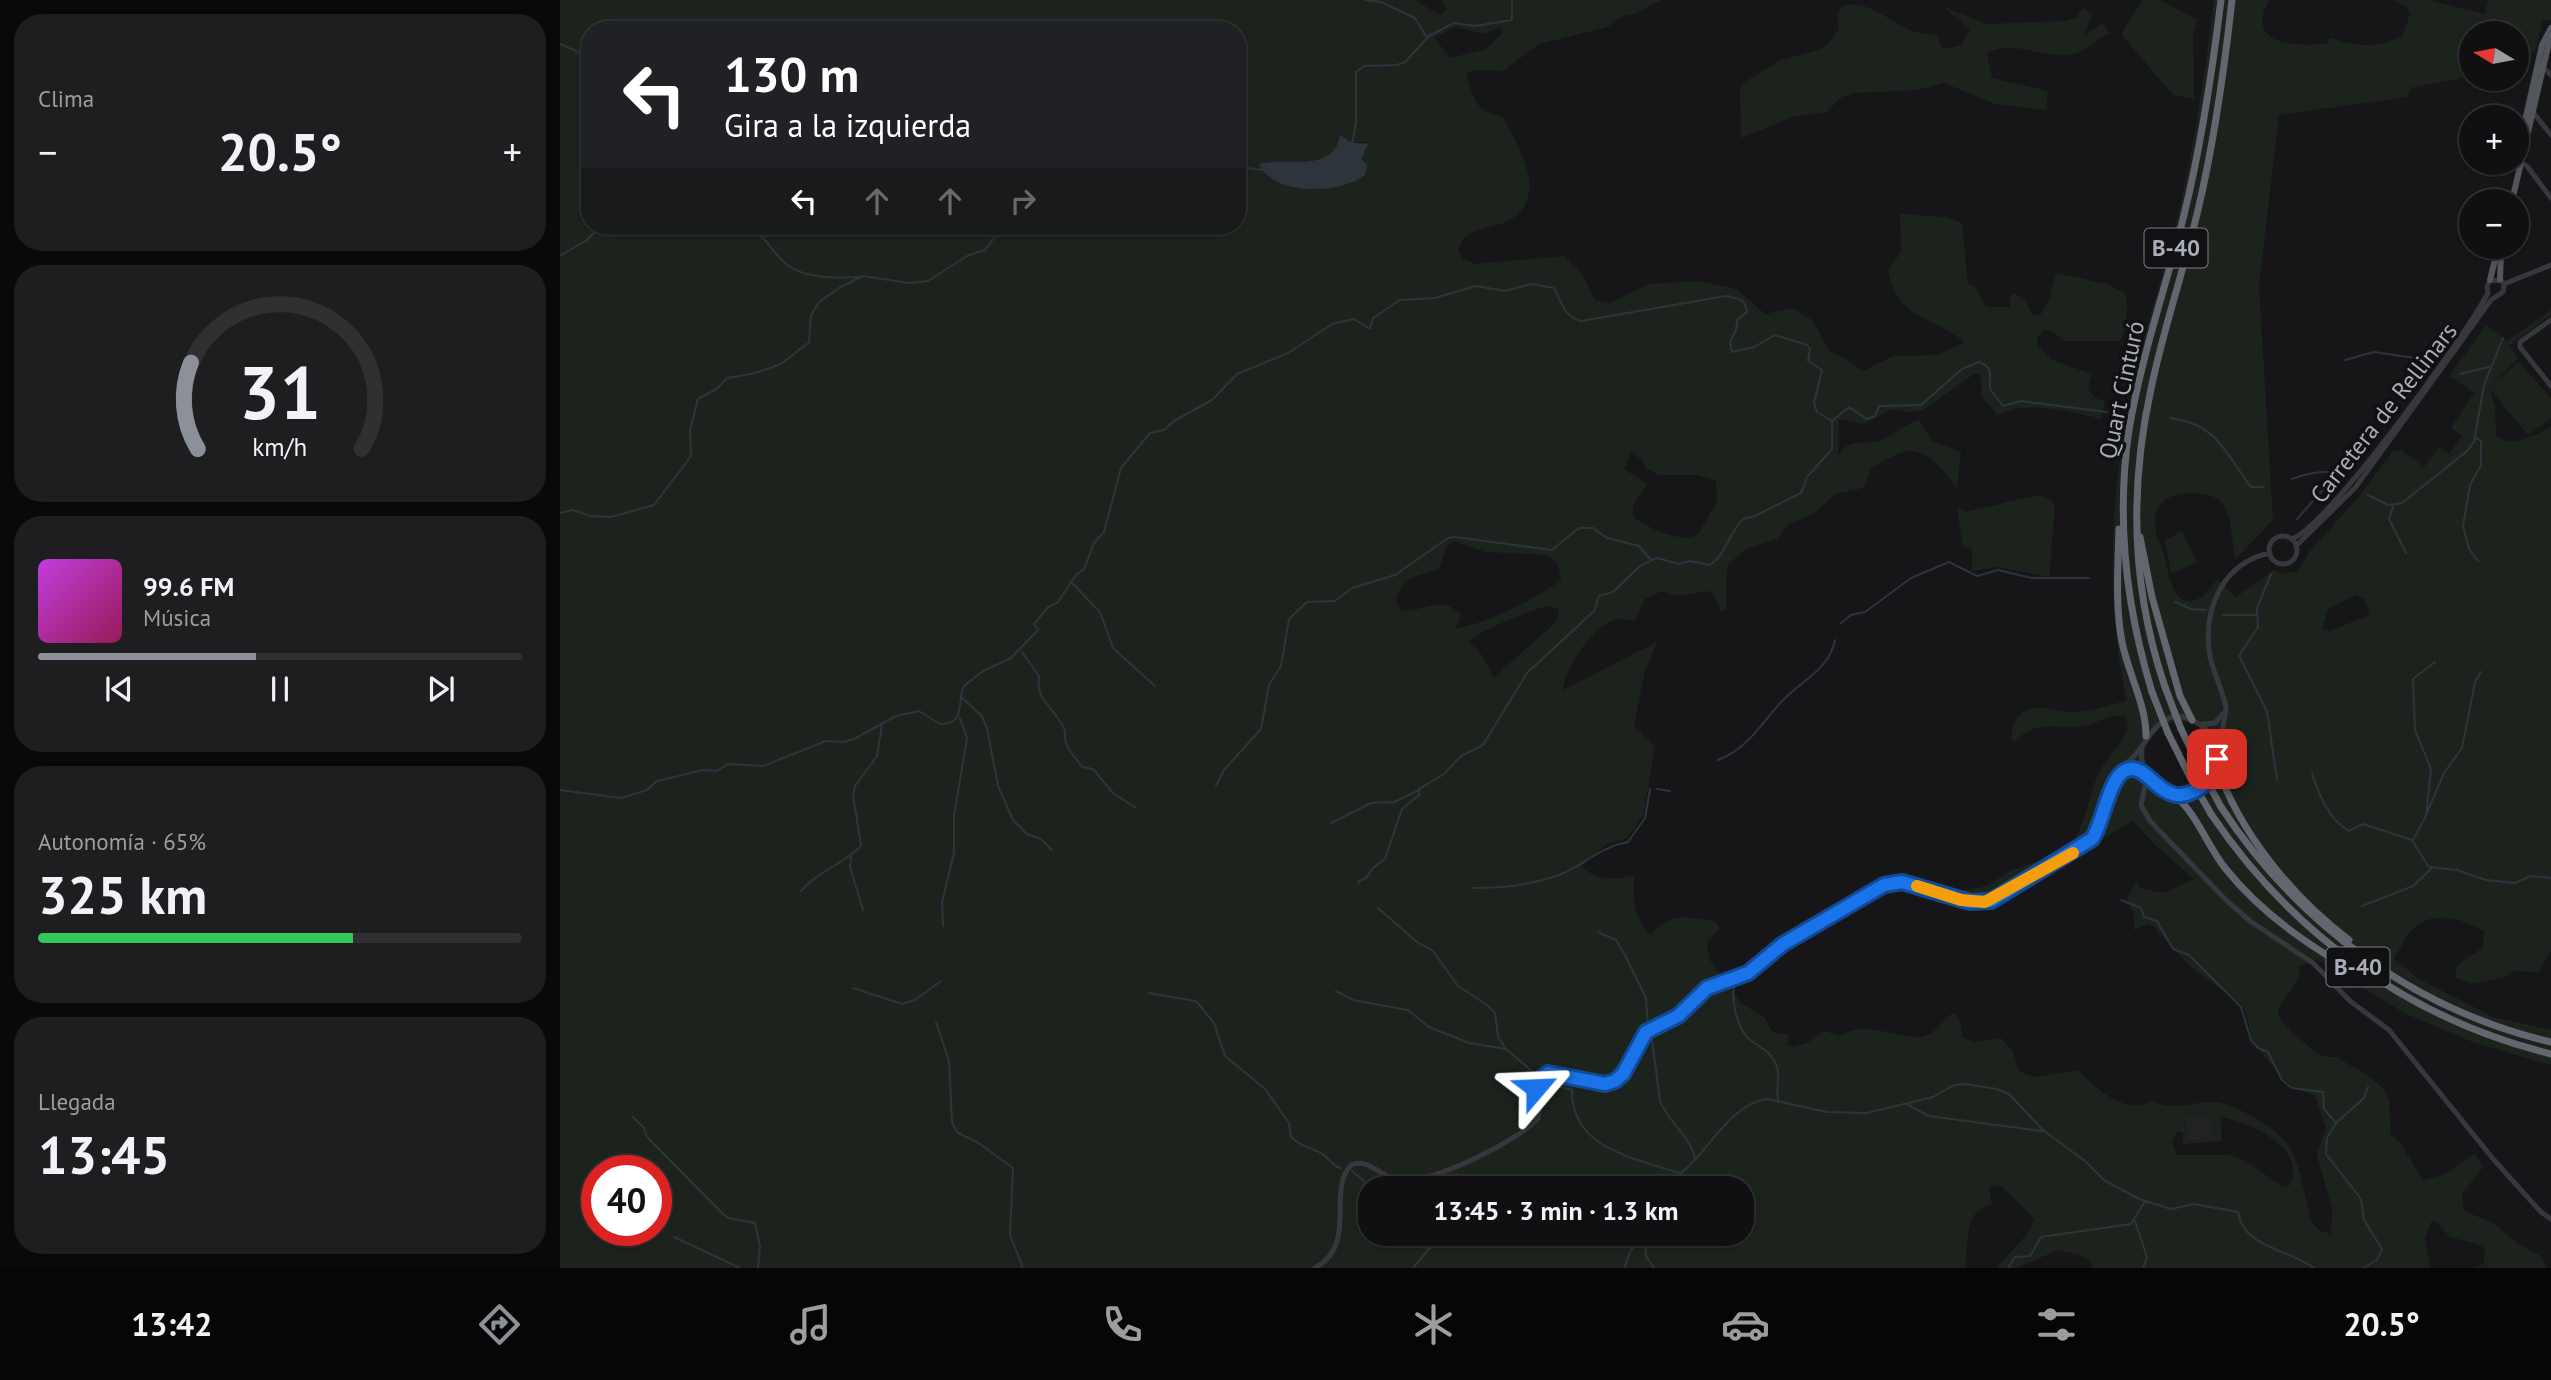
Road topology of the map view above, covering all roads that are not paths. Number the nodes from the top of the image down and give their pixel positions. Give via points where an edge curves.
1 (2221, 0) edge
2 (2232, 0) edge
3 (2551, 28) edge
4 (2550, 38) edge
5 (2542, 66) junction
6 (2551, 75) edge
7 (2529, 106) edge
8 (2532, 111) junction
9 (2529, 121) edge
10 (2551, 135) edge
11 (2529, 169) edge
12 (2551, 198) edge
13 (2496, 259) edge
14 (2501, 259) edge
15 (2551, 265) edge
16 (2490, 280) junction
17 (2502, 281) junction
18 (2491, 295) junction
19 (2551, 320) edge
20 (2548, 377) edge
21 (2551, 386) edge
22 (2138, 521) junction
23 (2121, 522) junction
24 (2283, 527) dead end
25 (2283, 537) junction
26 (2291, 539) junction
27 (2296, 546) junction
28 (2270, 553) junction
29 (2224, 704) junction
30 (2196, 722) junction
31 (2146, 736) junction
32 (2142, 745) junction
33 (2217, 750) junction
34 (2216, 764) junction
35 (2145, 774) junction
36 (2114, 783) junction
37 (2159, 789) junction
38 (2173, 794) junction
39 (2143, 796) junction
40 (2404, 984) junction
41 (2399, 993) junction
42 (2551, 1042) edge
43 (2551, 1054) edge
44 (2551, 1219) edge
45 (1315, 1268) edge

1 - 23 highway, Quart Cinturó / B-40 via 2197,158 2140,380
2 - 22 highway, Quart Cinturó / B-40 via 2208,166 2151,388 2139,466
3 - 7 main road via 2542,45
4 - 5 main road
5 - 6 street
5 - 8 main road
8 - 9 main road
8 - 10 street
11 - 12 street
13 - 16 main road
14 - 17 main road
15 - 17 street
16 - 17 street
16 - 18 street
17 - 18 street via 2503,292
18 - 26 street, Carretera de Rellinars via 2354,480 2312,526
18 - 27 street, Carretera de Rellinars via 2355,488
19 - 20 street via 2520,342
20 - 21 street
22 - 30 highway via 2143,564 2180,696
22 - 40 highway, Quart Cinturó / B-40, bridge via 2143,605 2165,687 2221,807 2256,855 2304,907 2345,943
23 - 31 highway via 2117,581 2121,640
23 - 41 highway, Quart Cinturó / B-40, bridge via 2132,614 2152,692 2211,814 2247,863 2301,922
24 - 25 street
25 - 26 street
25 - 28 street via 2273,541
26 - 27 street
27 - 28 street via 2295,558 2288,563 2277,562
28 - 29 street via 2234,569 2215,599 2210,652
29 - 30 street via 2218,722
29 - 33 street
30 - 31 street via 2166,720
30 - 33 street via 2211,735
31 - 32 street
32 - 35 street
32 - 36 street
33 - 34 street
34 - 38 street via 2202,786
34 - 40 highway via 2245,823 2292,886 2333,928
35 - 36 street via 2129,769
35 - 37 street
35 - 39 street
36 - 45 street via 2092,839 1995,900 1975,903 1902,882 1884,885 1783,944 1748,973 1707,988 1678,1016 1646,1032 1615,1081 1605,1084 1555,1074 1543,1076 1536,1088 1538,1118 1500,1147 1409,1181 1388,1177 1364,1163 1351,1165 1344,1177 1336,1247 1330,1258
37 - 38 street
37 - 39 street
38 - 41 highway via 2228,871 2271,915 2325,954
39 - 44 street via 2141,807 2147,818 2226,900 2313,962 2350,1001 2389,1030 2478,1141
40 - 42 highway, Quart Cinturó / B-40 via 2473,1018
41 - 43 highway, Quart Cinturó / B-40 via 2460,1024

